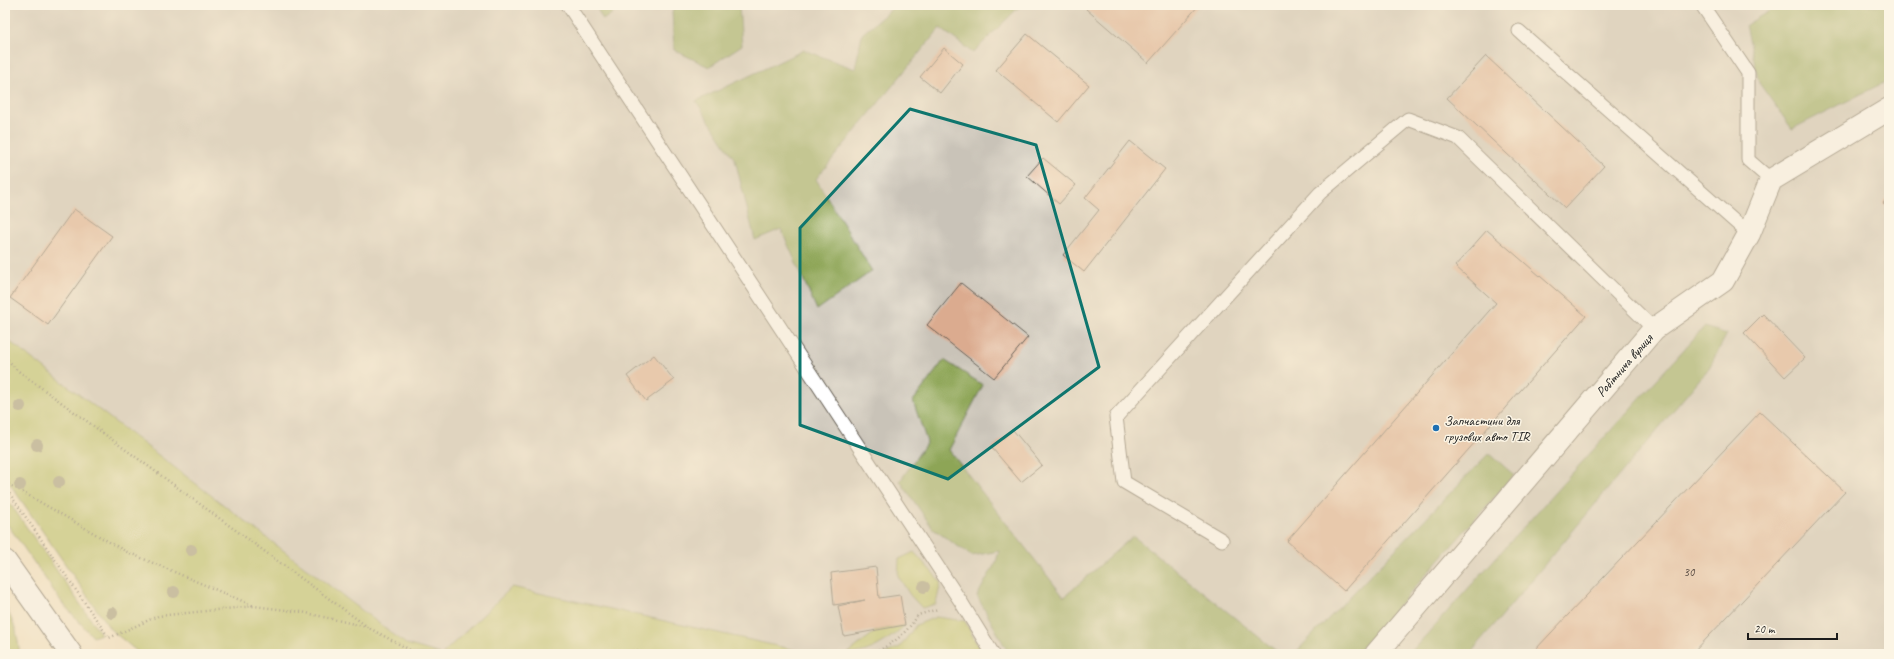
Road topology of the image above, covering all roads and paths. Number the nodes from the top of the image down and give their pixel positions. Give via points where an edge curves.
1 (568, 5) edge
2 (1702, 5) edge
3 (1519, 31) dead end
4 (1889, 108) edge
5 (1771, 180) junction
6 (1749, 234) junction
7 (1654, 329) junction
8 (5, 357) edge
9 (5, 482) edge
10 (5, 486) edge
11 (1222, 540) dead end
12 (5, 561) edge
13 (961, 602) junction
14 (254, 606) junction
15 (367, 627) junction
16 (71, 654) edge
17 (422, 654) edge
18 (597, 654) edge
19 (658, 654) edge
20 (871, 654) edge
21 (994, 654) edge
22 (1376, 654) edge

1 - 13 lane
2 - 5 lane via 1748,73 1748,160
3 - 6 lane
4 - 5 street
5 - 6 street, Робітнича вулиця
6 - 7 street, Робітнича вулиця via 1723,281
7 - 11 lane via 1458,138 1408,119 1320,193 1116,417 1124,482
7 - 22 street, Робітнича вулиця
8 - 15 path via 18,370
9 - 14 path via 125,551
10 - 14 path via 109,638 158,616
12 - 16 street
13 - 20 path via 918,615 909,629 891,645
13 - 21 lane
14 - 15 path via 302,612
15 - 17 path
18 - 19 path via 634,651

